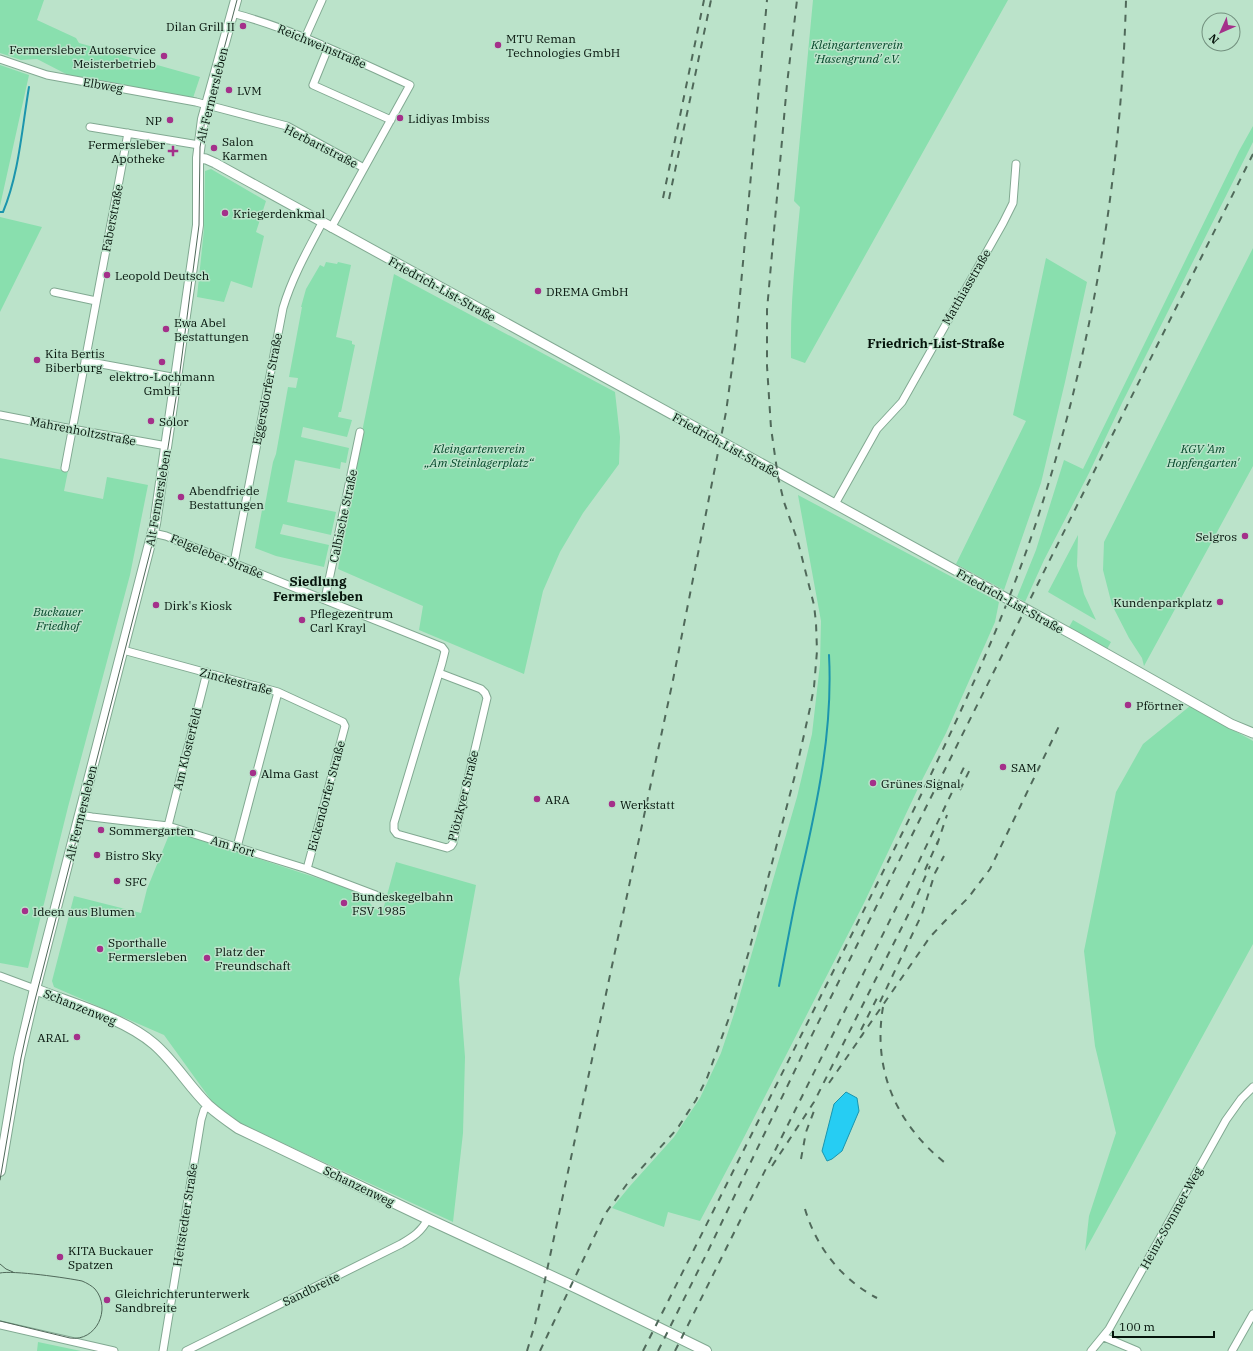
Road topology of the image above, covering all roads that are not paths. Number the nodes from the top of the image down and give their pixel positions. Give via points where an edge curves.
1 (236, 0) edge
2 (322, 0) edge
3 (232, 13) junction
4 (305, 38) junction
5 (328, 48) junction
6 (0, 59) edge
7 (207, 104) junction
8 (391, 120) junction
9 (90, 127) dead end
10 (128, 133) junction
11 (199, 145) junction
12 (198, 158) junction
13 (1016, 164) dead end
14 (364, 168) junction
15 (322, 223) junction
16 (331, 228) junction
17 (54, 292) dead end
18 (96, 301) junction
19 (85, 361) junction
20 (177, 378) junction
21 (0, 415) edge
22 (72, 429) junction
23 (360, 432) dead end
24 (167, 446) junction
25 (65, 468) dead end
26 (835, 504) junction
27 (153, 533) junction
28 (234, 562) junction
29 (325, 599) junction
30 (123, 650) junction
31 (442, 664) joint
32 (207, 672) junction
33 (439, 673) junction
34 (278, 692) junction
35 (344, 724) joint
36 (1253, 733) edge
37 (80, 815) junction
38 (168, 826) junction
39 (237, 847) junction
40 (307, 869) junction
41 (381, 897) dead end
42 (0, 976) edge
43 (35, 989) junction
44 (1253, 1086) edge
45 (209, 1106) junction
46 (2, 1152) edge
47 (0, 1171) edge
48 (428, 1219) junction
49 (1253, 1314) edge
50 (0, 1325) edge
51 (1104, 1337) junction
52 (114, 1351) edge
53 (163, 1351) edge
54 (186, 1351) edge
55 (706, 1351) edge
56 (1091, 1351) edge
57 (1137, 1351) edge
58 (1232, 1351) edge

1 - 3 main road, Alt Fermersleben
2 - 4 street
3 - 4 street, Reichweinstraße via 272,24
3 - 7 main road, Alt Fermersleben
4 - 5 street, Reichweinstraße
5 - 8 street via 313,85
5 - 8 street, Reichweinstraße via 410,85
6 - 7 street, Elbweg via 47,75
7 - 11 main road, Alt Fermersleben
7 - 14 street, Herbartstraße via 287,126
8 - 14 street
9 - 10 street
10 - 11 street
10 - 18 street, Faberstraße
11 - 12 main road, Alt Fermersleben
12 - 15 street, Friedrich-List-Straße via 206,159
12 - 20 main road, Alt Fermersleben via 198,225
13 - 26 street, Matthiasstraße via 1013,203 1003,223 903,399 877,429
14 - 16 street
15 - 16 street, Friedrich-List-Straße
15 - 28 street, Eggersdorfer Straße via 297,270 283,308
16 - 26 street, Friedrich-List-Straße
17 - 18 street
18 - 19 street, Faberstraße
19 - 20 street
19 - 22 street, Faberstraße
20 - 24 main road, Alt Fermersleben
21 - 22 street, Mahrenholtzstraße
22 - 24 street, Mahrenholtzstraße
22 - 25 street, Faberstraße
23 - 29 street, Calbische Straße
24 - 27 main road, Alt Fermersleben
26 - 36 street, Friedrich-List-Straße via 1231,724
27 - 28 street, Felgeleber Straße
27 - 30 main road, Alt Fermersleben
28 - 29 street, Felgeleber Straße
29 - 31 street, Felgeleber Straße via 442,646 445,651
30 - 32 street, Zinckestraße
30 - 37 main road, Alt Fermersleben
31 - 33 street, Plötzkyer Straße
32 - 34 street, Zinckestraße
32 - 38 street, Am Klosterfeld
33 - 33 street, Plötzkyer Straße via 394,830 397,834 447,848 454,843 487,698 481,689
34 - 35 street, Zinckestraße
34 - 39 street
35 - 40 street, Eickendorfer Straße
37 - 38 street, Am Fort
37 - 43 main road, Alt Fermersleben
38 - 39 street, Am Fort
39 - 40 street, Am Fort
40 - 41 street, Am Fort
42 - 43 street
43 - 45 main road, Schanzenweg via 115,1020 142,1034 167,1056
43 - 46 main road, Alt Fermersleben
44 - 51 street, Heinz-Sommer-Weg via 1224,1124
45 - 48 main road, Schanzenweg via 225,1120 245,1131
45 - 53 street, Hettstedter Straße via 204,1110 201,1120
46 - 47 main road, Alt Fermersleben
48 - 54 street, Sandbreite via 421,1230 407,1241
48 - 55 main road, Schanzenweg
49 - 58 street
50 - 52 street
51 - 56 street, Heinz-Sommer-Weg
51 - 57 street

